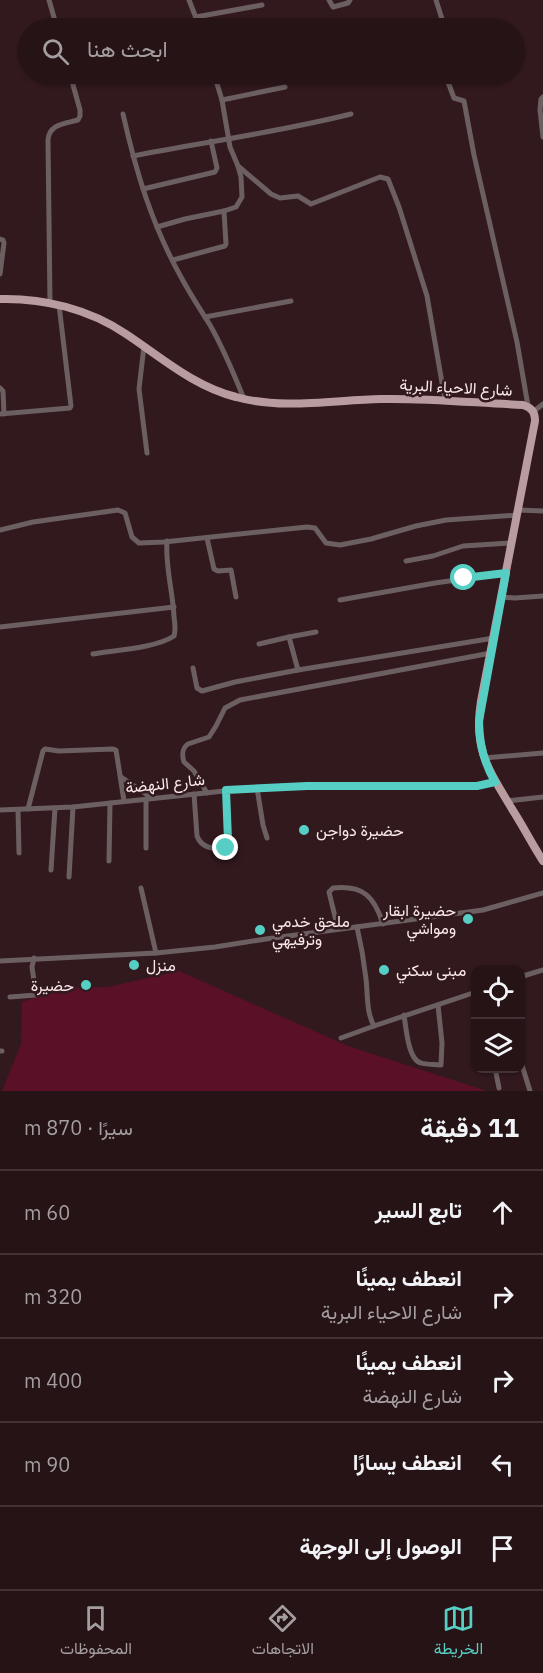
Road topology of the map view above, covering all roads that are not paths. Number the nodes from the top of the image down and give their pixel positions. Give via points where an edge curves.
1 (49, 0) edge
2 (189, 0) edge
3 (329, 0) edge
4 (350, 0) edge
5 (436, 0) edge
6 (262, 5) dead end
7 (196, 17) joint
8 (54, 18) edge
9 (442, 18) edge
10 (73, 84) edge
11 (217, 84) edge
12 (449, 84) edge
13 (285, 87) dead end
14 (543, 97) edge
15 (222, 100) junction
16 (123, 114) dead end
17 (351, 114) dead end
18 (543, 137) edge
19 (229, 139) junction
20 (211, 141) junction
21 (133, 156) junction
22 (238, 166) junction
23 (142, 189) junction
24 (224, 211) junction
25 (157, 227) junction
26 (0, 239) edge
27 (172, 260) junction
28 (0, 274) edge
29 (0, 299) edge
30 (291, 300) dead end
31 (55, 304) junction
32 (205, 317) junction
33 (144, 346) junction
34 (0, 388) edge
35 (244, 399) junction
36 (445, 400) junction
37 (543, 404) edge
38 (531, 409) junction
39 (2, 414) edge
40 (539, 422) edge
41 (147, 453) dead end
42 (543, 511) edge
43 (518, 512) junction
44 (0, 530) edge
45 (207, 538) junction
46 (167, 542) junction
47 (512, 543) junction
48 (406, 561) dead end
49 (506, 573) junction
50 (543, 596) edge
51 (236, 597) dead end
52 (501, 597) junction
53 (340, 600) dead end
54 (174, 607) junction
55 (0, 627) edge
56 (316, 632) dead end
57 (289, 637) junction
58 (494, 638) junction
59 (260, 644) dead end
60 (491, 653) junction
61 (93, 654) dead end
62 (193, 668) dead end
63 (298, 670) junction
64 (543, 753) edge
65 (484, 758) junction
66 (121, 777) junction
67 (495, 782) junction
68 (257, 788) junction
69 (226, 790) junction
70 (207, 793) junction
71 (194, 794) junction
72 (543, 797) edge
73 (149, 799) junction
74 (124, 801) junction
75 (507, 801) junction
76 (110, 803) junction
77 (74, 807) junction
78 (55, 808) junction
79 (28, 809) junction
80 (0, 810) edge
81 (18, 810) junction
82 (267, 838) dead end
83 (146, 848) dead end
84 (19, 853) dead end
85 (109, 861) dead end
86 (543, 861) edge
87 (51, 870) dead end
88 (69, 877) dead end
89 (141, 888) dead end
90 (543, 893) edge
91 (383, 924) junction
92 (357, 927) junction
93 (338, 929) junction
94 (156, 953) junction
95 (34, 958) junction
96 (0, 961) edge
97 (543, 970) edge
98 (525, 975) edge
99 (471, 994) edge
100 (10, 997) dead end
101 (438, 1005) junction
102 (404, 1016) junction
103 (374, 1026) junction
104 (341, 1038) dead end
105 (496, 1073) edge
106 (524, 1073) edge
107 (499, 1088) dead end
108 (530, 1091) edge

1 - 8 street
2 - 7 street
3 - 4 street via 333,8
5 - 9 street
6 - 7 street
10 - 31 street via 80,110 78,120 48,132
11 - 15 street
12 - 38 street via 454,98 464,101
13 - 15 street
14 - 18 street
15 - 19 street
16 - 21 street
17 - 19 street
19 - 20 street
19 - 22 street
20 - 21 street
20 - 23 street via 215,172
21 - 23 street
22 - 24 street via 242,197 236,207
22 - 36 street via 271,194 280,198 298,196 311,204 380,177 388,179 427,297
23 - 25 street
24 - 25 street
24 - 27 street via 225,246
25 - 27 street
26 - 28 street via 4,243
27 - 32 street
29 - 31 main road, شارع الاحياء البرية
30 - 32 street
31 - 33 main road, شارع الاحياء البرية via 93,315
31 - 39 street via 71,406
32 - 35 street
33 - 35 main road, شارع الاحياء البرية via 202,385
33 - 41 street via 138,389
34 - 39 street
35 - 36 main road, شارع الاحياء البرية
36 - 38 main road, شارع الاحياء البرية
37 - 38 street
38 - 40 main road, شارع الاحياء البرية
40 - 43 main road, شارع الاحياء البرية
42 - 43 street
43 - 45 street via 440,521 340,545 326,543 315,528 307,527
43 - 47 main road, شارع الاحياء البرية
44 - 46 street via 118,510 125,513 132,537 139,543
45 - 46 street
45 - 51 street via 214,569 231,570
46 - 54 street
47 - 48 street via 463,546
47 - 49 main road, شارع الاحياء البرية
49 - 52 main road, شارع الاحياء البرية
49 - 53 street
50 - 52 street
52 - 58 main road, شارع الاحياء البرية
54 - 55 street
54 - 61 street via 172,638
56 - 57 street
57 - 59 street
57 - 63 street
58 - 60 main road, شارع الاحياء البرية
58 - 63 street
60 - 65 main road, شارع الاحياء البرية via 479,721
60 - 70 street via 240,700 225,708 209,737 185,746 184,762
62 - 63 street via 197,688 202,691
64 - 65 street
65 - 67 main road, شارع الاحياء البرية
66 - 73 street
66 - 74 street
66 - 79 street via 113,749 44,749
67 - 68 street, شارع النهضة via 477,786
67 - 75 main road, شارع الاحياء البرية
68 - 69 street, شارع النهضة
68 - 82 street
69 - 70 street, شارع النهضة
69 - 71 street via 226,848 208,848 199,841
70 - 71 street, شارع النهضة
71 - 73 street, شارع النهضة
72 - 75 street
73 - 74 street, شارع النهضة
73 - 83 street
74 - 76 street, شارع النهضة
75 - 86 main road, شارع الاحياء البرية
76 - 77 street, شارع النهضة
76 - 85 street
77 - 78 street, شارع النهضة
77 - 88 street
78 - 79 street, شارع النهضة
78 - 87 street
79 - 81 street, شارع النهضة
80 - 81 street, شارع النهضة
81 - 84 street
89 - 94 street
90 - 91 street via 483,910
91 - 92 street
91 - 93 street via 367,894 347,887 333,888 329,892
92 - 93 street
92 - 103 street
93 - 94 street
94 - 95 street
95 - 96 street
95 - 100 street via 36,995
97 - 98 street
99 - 101 street
101 - 102 street
101 - 102 street via 441,1065 415,1060
102 - 103 street
103 - 104 street
105 - 107 street
106 - 108 street

